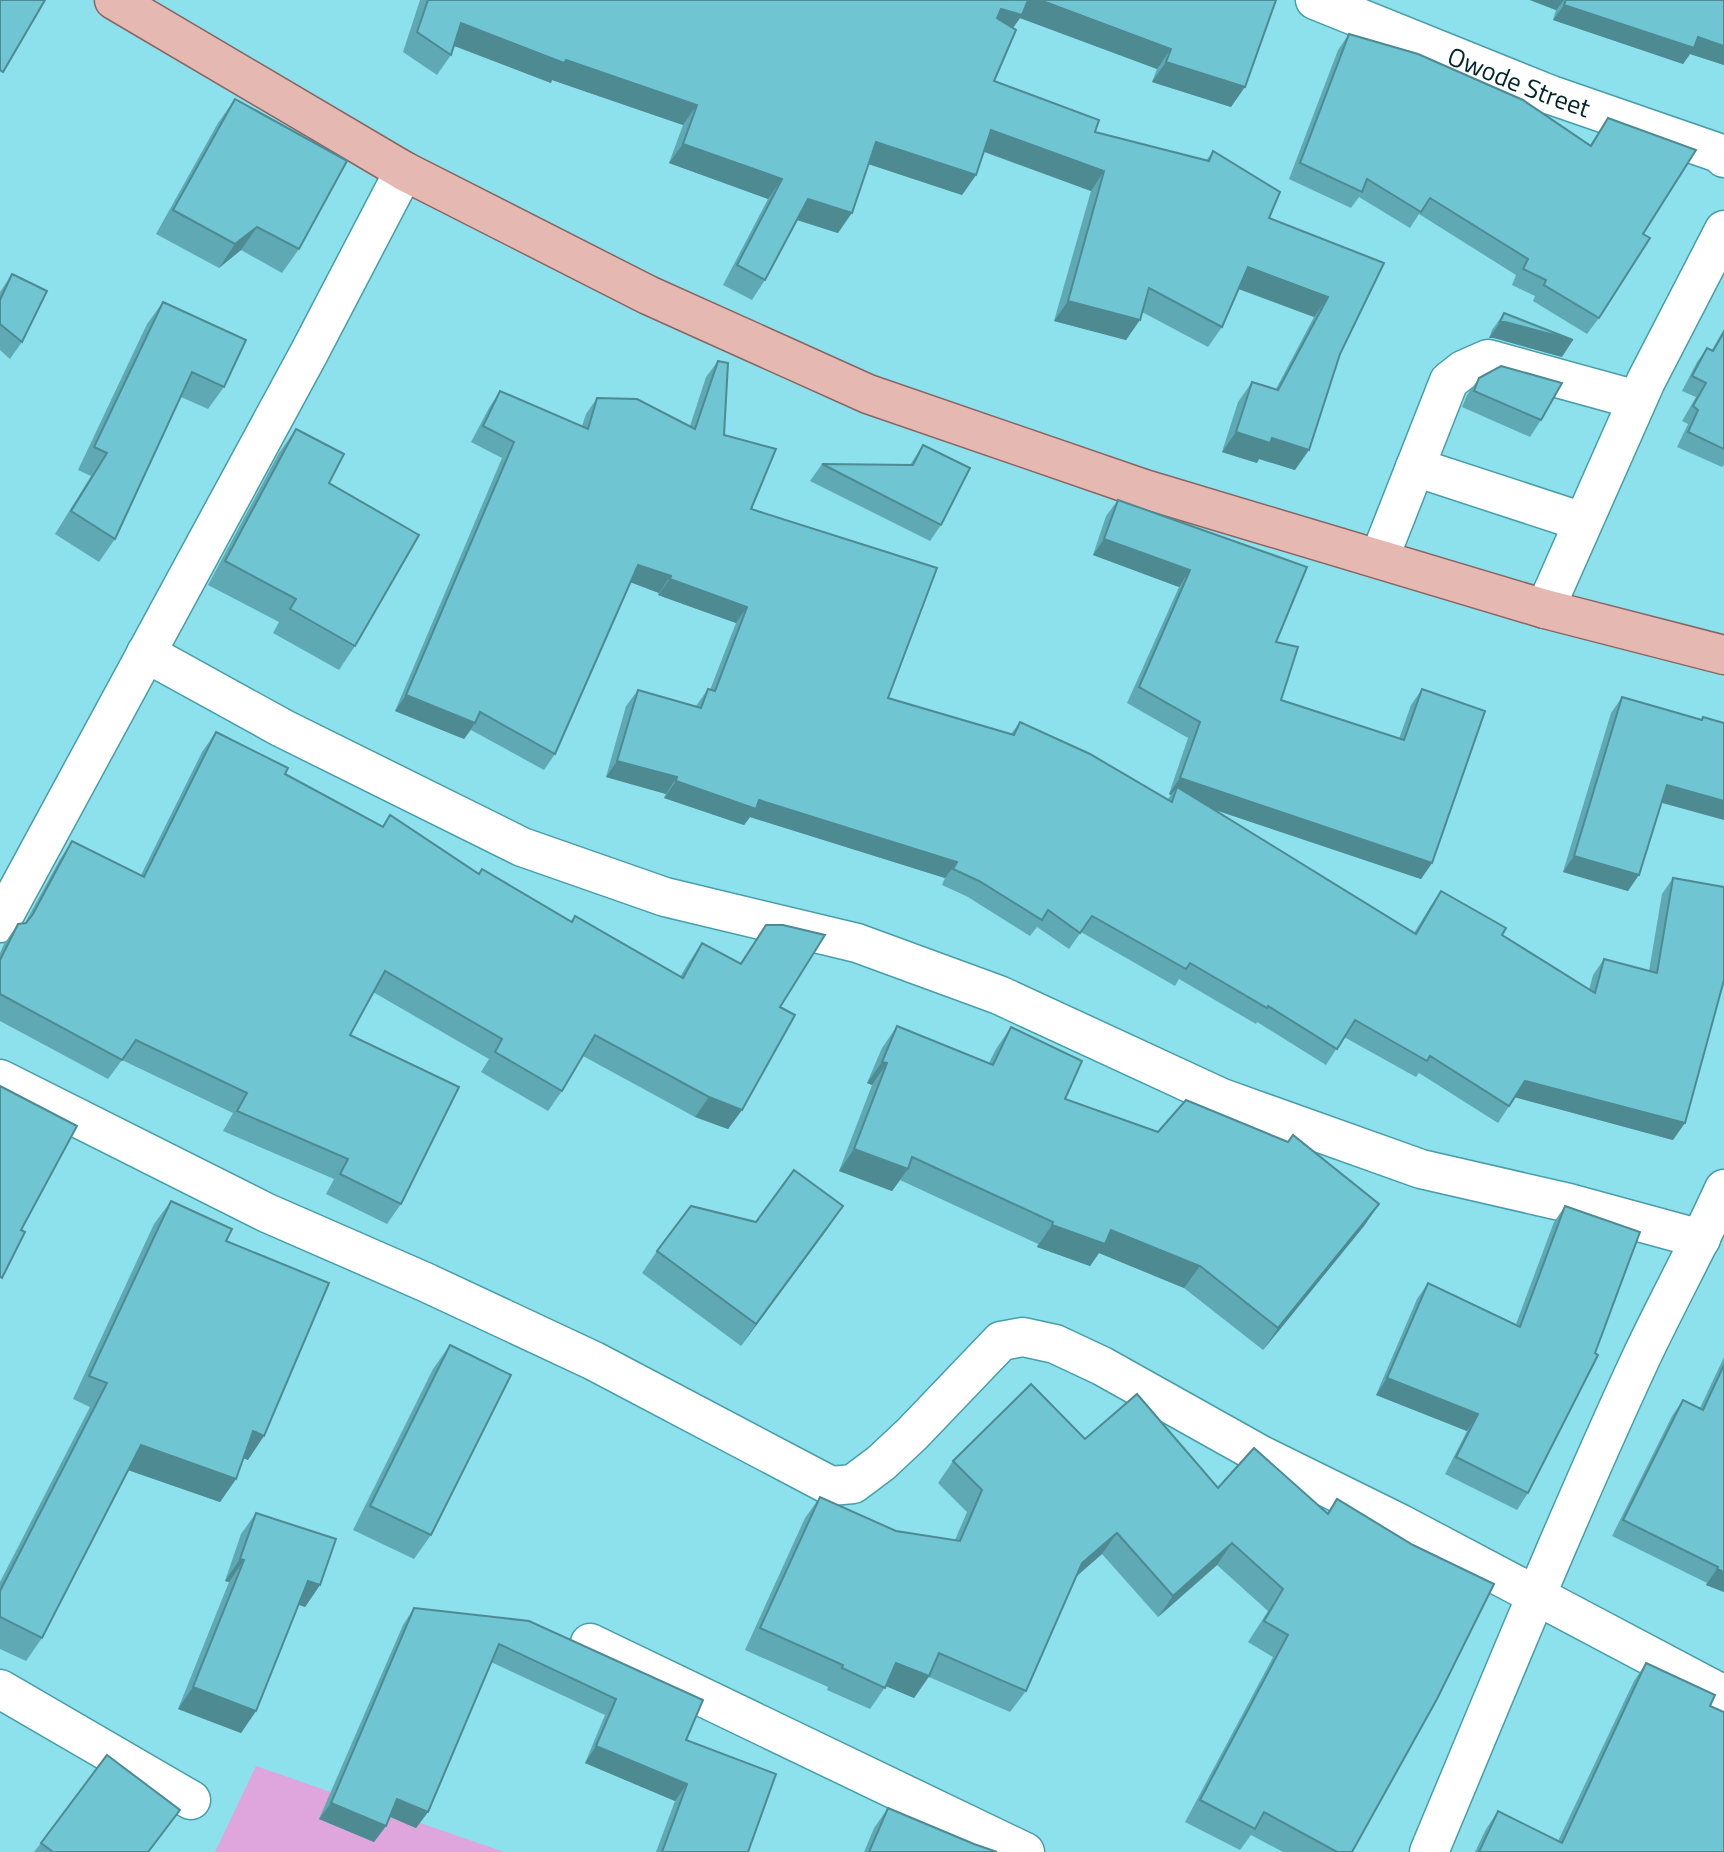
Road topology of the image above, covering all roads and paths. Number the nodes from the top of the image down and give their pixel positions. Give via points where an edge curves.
1 (114, 0) edge
2 (1315, 0) edge
3 (1724, 158) edge
4 (404, 171) junction
5 (1724, 230) edge
6 (1637, 400) junction
7 (1415, 467) junction
8 (1583, 522) junction
9 (1379, 559) junction
10 (1545, 609) junction
11 (146, 653) junction
12 (1724, 655) edge
13 (0, 923) edge
14 (0, 1079) edge
15 (1724, 1189) edge
16 (1702, 1240) junction
17 (1536, 1595) junction
18 (590, 1643) dead end
19 (0, 1689) edge
20 (1724, 1695) edge
21 (191, 1800) dead end
22 (1025, 1852) edge
23 (1429, 1852) edge

1 - 4 main road
2 - 3 street, Owode Street via 1551,95
4 - 9 main road via 648,295 868,394 1144,489
4 - 11 street
5 - 6 street
6 - 7 street via 1488,359 1449,381
6 - 8 street
7 - 8 street
7 - 9 street
8 - 10 street
9 - 10 main road
10 - 12 main road
11 - 13 street
11 - 16 street via 282,729 522,847 665,897 857,943 999,995 1222,1098 1421,1169
14 - 17 street via 267,1213 594,1361 831,1486 853,1484 881,1463 1001,1341 1023,1337 1055,1344 1102,1366 1261,1455
15 - 16 street
16 - 17 street via 1641,1358
17 - 20 street
17 - 23 street
18 - 22 street
19 - 21 street

